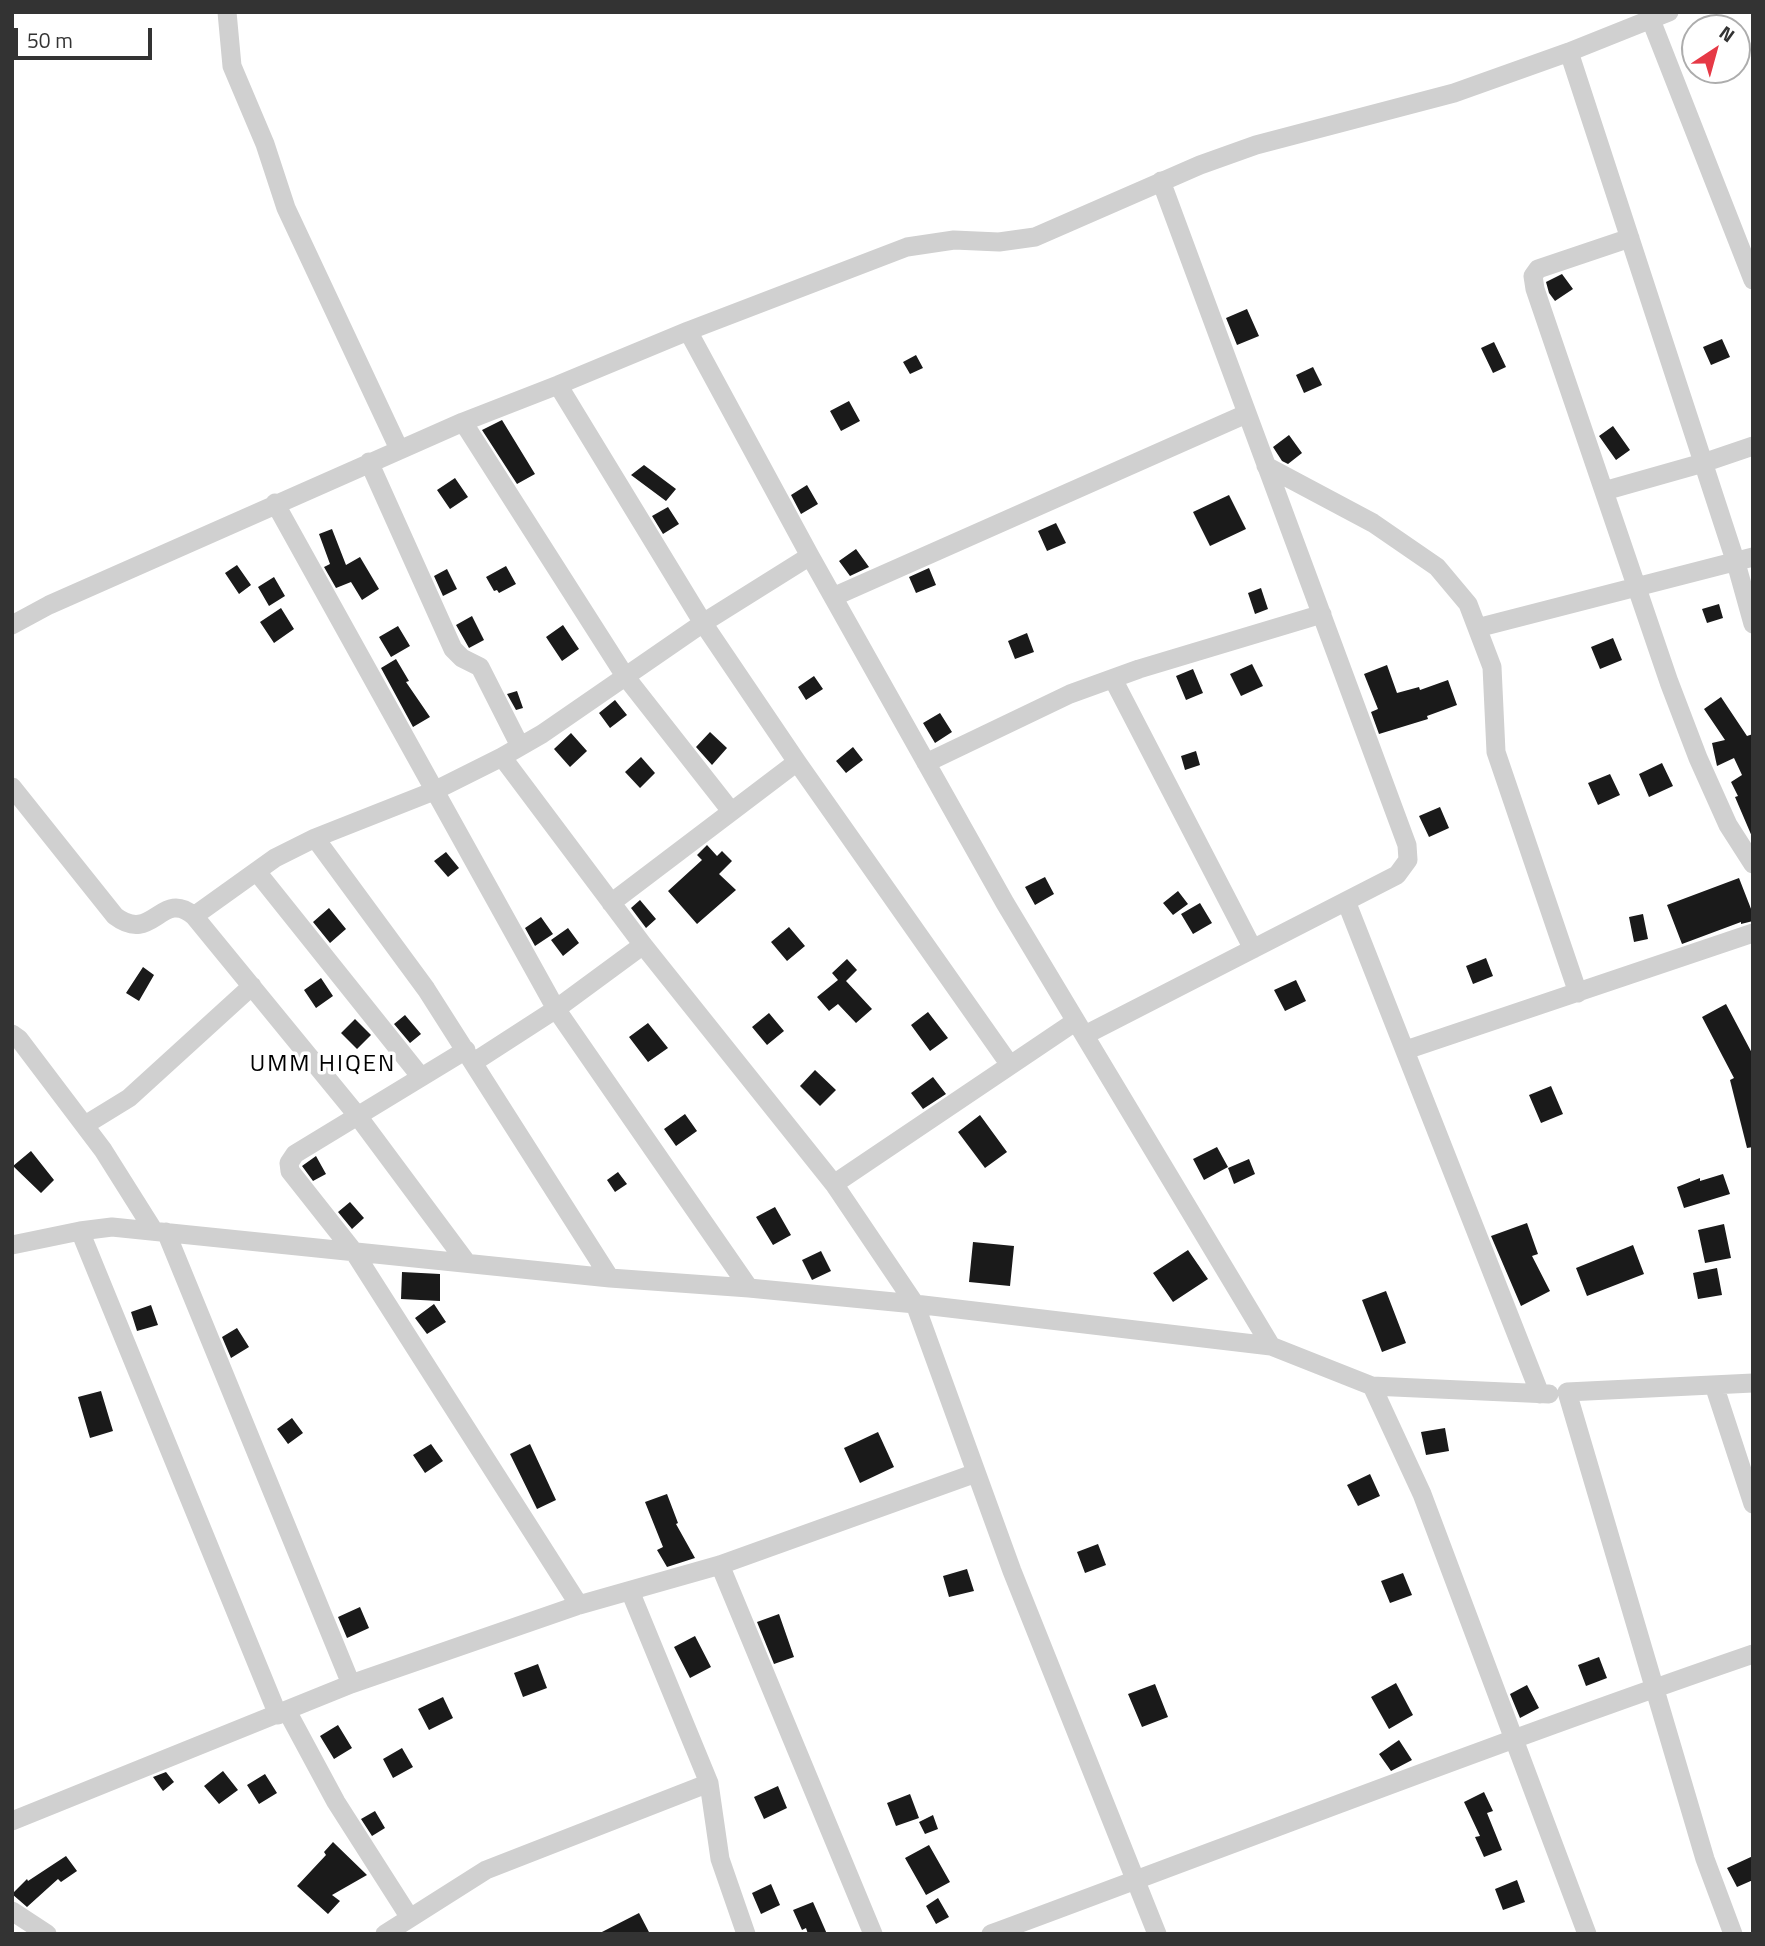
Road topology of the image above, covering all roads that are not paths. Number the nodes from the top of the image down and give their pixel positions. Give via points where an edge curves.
1 (227, 12) edge
2 (1660, 16) edge
3 (1569, 52) junction
4 (1161, 181) junction
5 (1630, 238) junction
6 (1753, 280) edge
7 (688, 331) junction
8 (558, 385) junction
9 (1246, 414) junction
10 (463, 422) junction
11 (1753, 446) edge
12 (399, 449) junction
13 (369, 462) junction
14 (1703, 463) junction
15 (1266, 466) junction
16 (1604, 491) junction
17 (275, 503) junction
18 (810, 556) junction
19 (1744, 560) edge
20 (1638, 588) junction
21 (833, 597) junction
22 (1322, 614) junction
23 (703, 623) junction
24 (1753, 624) edge
25 (12, 625) edge
26 (1478, 628) junction
27 (625, 677) junction
28 (1113, 679) junction
29 (520, 746) junction
30 (502, 757) junction
31 (797, 762) junction
32 (926, 763) junction
33 (12, 788) edge
34 (434, 791) junction
35 (732, 811) junction
36 (315, 838) junction
37 (1753, 864) edge
38 (257, 872) junction
39 (1346, 901) junction
40 (611, 902) junction
41 (194, 916) junction
42 (1753, 933) edge
43 (643, 945) junction
44 (1252, 949) junction
45 (252, 986) junction
46 (1578, 993) junction
47 (556, 1009) junction
48 (1081, 1028) junction
49 (12, 1034) edge
50 (1406, 1050) junction
51 (470, 1056) junction
52 (1010, 1065) junction
53 (421, 1077) junction
54 (357, 1115) junction
55 (85, 1125) junction
56 (834, 1184) junction
57 (80, 1231) junction
58 (160, 1232) junction
59 (12, 1245) edge
60 (354, 1252) junction
61 (467, 1263) junction
62 (610, 1278) junction
63 (749, 1288) junction
64 (915, 1304) junction
65 (1271, 1346) junction
66 (1753, 1383) edge
67 (1714, 1385) junction
68 (1373, 1386) junction
69 (1567, 1392) junction
70 (1540, 1394) junction
71 (976, 1473) junction
72 (1753, 1504) edge
73 (720, 1564) junction
74 (630, 1591) junction
75 (579, 1605) junction
76 (1753, 1654) edge
77 (351, 1684) junction
78 (1656, 1687) junction
79 (283, 1713) junction
80 (1514, 1739) junction
81 (709, 1783) junction
82 (12, 1821) edge
83 (1134, 1881) junction
84 (12, 1911) edge
85 (410, 1918) junction
86 (996, 1933) edge
87 (47, 1934) edge
88 (385, 1934) edge
89 (746, 1934) edge
90 (873, 1934) edge
91 (1157, 1934) edge
92 (1587, 1934) edge
93 (1734, 1934) edge

1 - 12 street via 232,66 286,208
2 - 3 street
2 - 6 street
3 - 4 street via 1454,93 1256,145
3 - 5 street
4 - 7 street via 1035,237 907,247
4 - 9 street
5 - 14 street
5 - 16 street via 1538,269 1533,276
7 - 8 street
7 - 18 street
8 - 10 street
8 - 23 street
9 - 15 street
9 - 21 street
10 - 12 street
10 - 27 street
11 - 14 street
12 - 13 street
13 - 17 street
13 - 29 street via 453,649 480,667
14 - 16 street
14 - 19 street
15 - 22 street
15 - 26 street via 1373,523 1437,567 1468,604
16 - 20 street
17 - 25 street
17 - 34 street
18 - 21 street
18 - 23 street
19 - 20 street
19 - 24 street
20 - 26 street
20 - 37 street via 1698,758 1728,825
21 - 32 street
22 - 28 street
22 - 39 street via 1407,845 1408,860 1397,875
23 - 27 street
23 - 31 street
26 - 46 street via 1492,667 1496,752
27 - 29 street
27 - 35 street
28 - 32 street via 1070,694
28 - 44 street
29 - 30 street
30 - 34 street
30 - 40 street
31 - 35 street
31 - 52 street
32 - 48 street
33 - 41 street via 124,923 136,925 172,907 184,907
34 - 36 street
34 - 47 street
35 - 40 street
36 - 38 street
36 - 51 street
38 - 41 street
38 - 53 street
39 - 44 street
39 - 50 street
40 - 43 street
41 - 45 street
42 - 46 street
43 - 47 street
43 - 56 street
44 - 48 street
45 - 54 street
45 - 55 street via 129,1098
46 - 50 street
47 - 51 street
47 - 63 street
48 - 52 street
48 - 65 street
49 - 55 street
50 - 70 street
51 - 53 street
51 - 62 street
52 - 56 street
53 - 54 street
54 - 60 street via 295,1154 289,1163 290,1171
54 - 61 street
55 - 58 street
56 - 64 street
57 - 58 street via 112,1227
57 - 59 street
57 - 79 street
58 - 60 street
58 - 77 street
60 - 61 street
60 - 75 street
61 - 62 street
62 - 63 street
63 - 64 street
64 - 65 street
64 - 71 street
65 - 68 street
66 - 67 street
67 - 69 street
67 - 72 street
68 - 70 street
68 - 80 street via 1422,1493
69 - 70 street
69 - 78 street
71 - 73 street
71 - 83 street
73 - 74 street
73 - 90 street
74 - 75 street
74 - 81 street
75 - 77 street
76 - 78 street
77 - 79 street
78 - 80 street
78 - 93 street via 1705,1859
79 - 82 street
79 - 85 street
80 - 83 street
80 - 92 street
81 - 85 street via 486,1870
81 - 89 street via 720,1859
83 - 86 street
83 - 91 street
84 - 87 street
85 - 88 street

